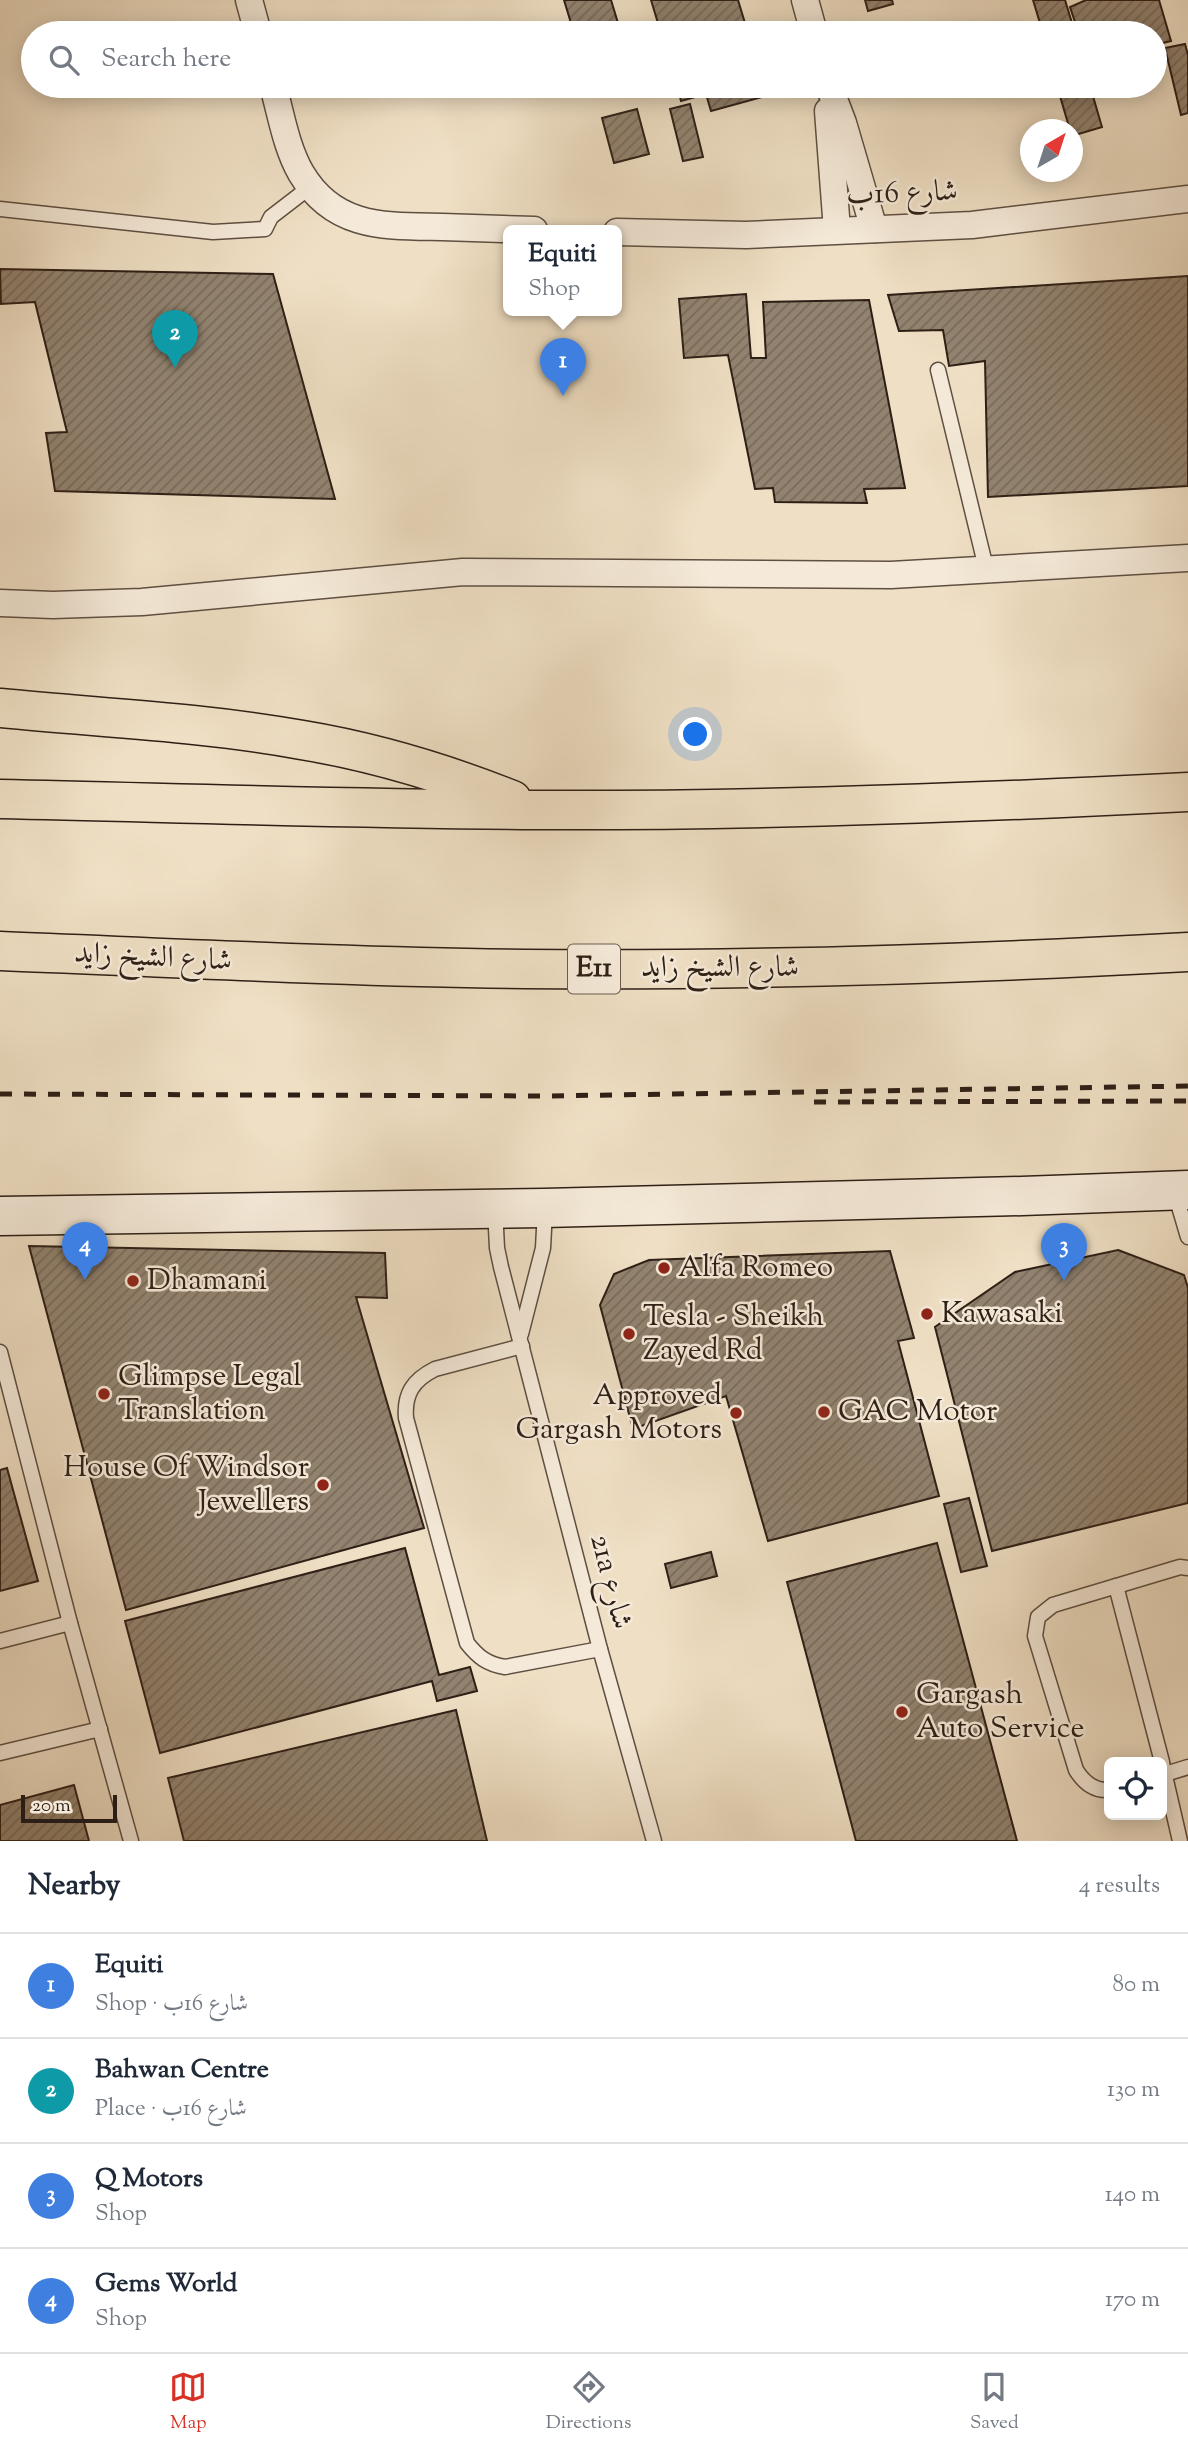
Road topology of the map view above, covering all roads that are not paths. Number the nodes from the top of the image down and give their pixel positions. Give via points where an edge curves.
1 (249, 0) edge
2 (805, 0) edge
3 (255, 21) edge
4 (811, 21) edge
5 (276, 98) edge
6 (829, 98) edge
7 (833, 98) edge
8 (310, 187) junction
9 (1188, 199) edge
10 (0, 209) edge
11 (503, 229) edge
12 (874, 229) junction
13 (836, 230) junction
14 (622, 232) edge
15 (938, 370) dead end
16 (1188, 558) edge
17 (986, 568) junction
18 (0, 586) edge
19 (0, 603) edge
20 (101, 603) junction
21 (0, 708) edge
22 (1188, 792) edge
23 (0, 799) edge
24 (537, 810) junction
25 (0, 951) edge
26 (1188, 952) edge
27 (1181, 1191) edge
28 (544, 1208) junction
29 (495, 1209) junction
30 (0, 1216) edge
31 (1188, 1237) edge
32 (521, 1340) junction
33 (0, 1352) edge
34 (1188, 1568) edge
35 (1116, 1586) junction
36 (70, 1623) junction
37 (0, 1641) edge
38 (600, 1648) junction
39 (100, 1729) junction
40 (0, 1753) edge
41 (1159, 1757) edge
42 (1188, 1767) edge
43 (1167, 1769) edge
44 (1167, 1789) edge
45 (1104, 1790) edge
46 (131, 1841) edge
47 (654, 1841) edge
48 (1180, 1841) edge

1 - 3 street
2 - 4 street
5 - 8 street via 291,151
6 - 13 street
7 - 12 street
8 - 10 lane via 271,217 265,229 213,232
8 - 11 street via 337,211 372,224
9 - 12 street, شارع 16ب via 972,225
12 - 13 street, شارع 16ب
13 - 14 street, شارع 16ب via 746,235
15 - 17 lane
16 - 17 street
17 - 20 street via 891,575 463,572
18 - 20 street
19 - 20 street
21 - 24 highway via 242,730 303,740 422,768
22 - 24 highway via 818,807
23 - 24 highway
25 - 26 highway, شارع الشيخ زايد / E11 via 267,964 525,969 784,968
27 - 28 street
27 - 31 lane
28 - 29 street
28 - 32 lane, 21a شارع via 543,1248
29 - 30 street
29 - 32 lane, 21a شارع via 497,1248
32 - 38 lane, 21a شارع
32 - 38 lane via 424,1375 408,1394 406,1418 467,1643 474,1652 505,1667
33 - 36 lane
34 - 35 lane
35 - 41 lane
35 - 45 lane via 1053,1605 1038,1617 1035,1636 1076,1770 1088,1785
36 - 37 lane
36 - 39 lane
38 - 47 lane, 21a شارع
39 - 40 lane
39 - 46 lane
42 - 43 lane
44 - 48 lane

